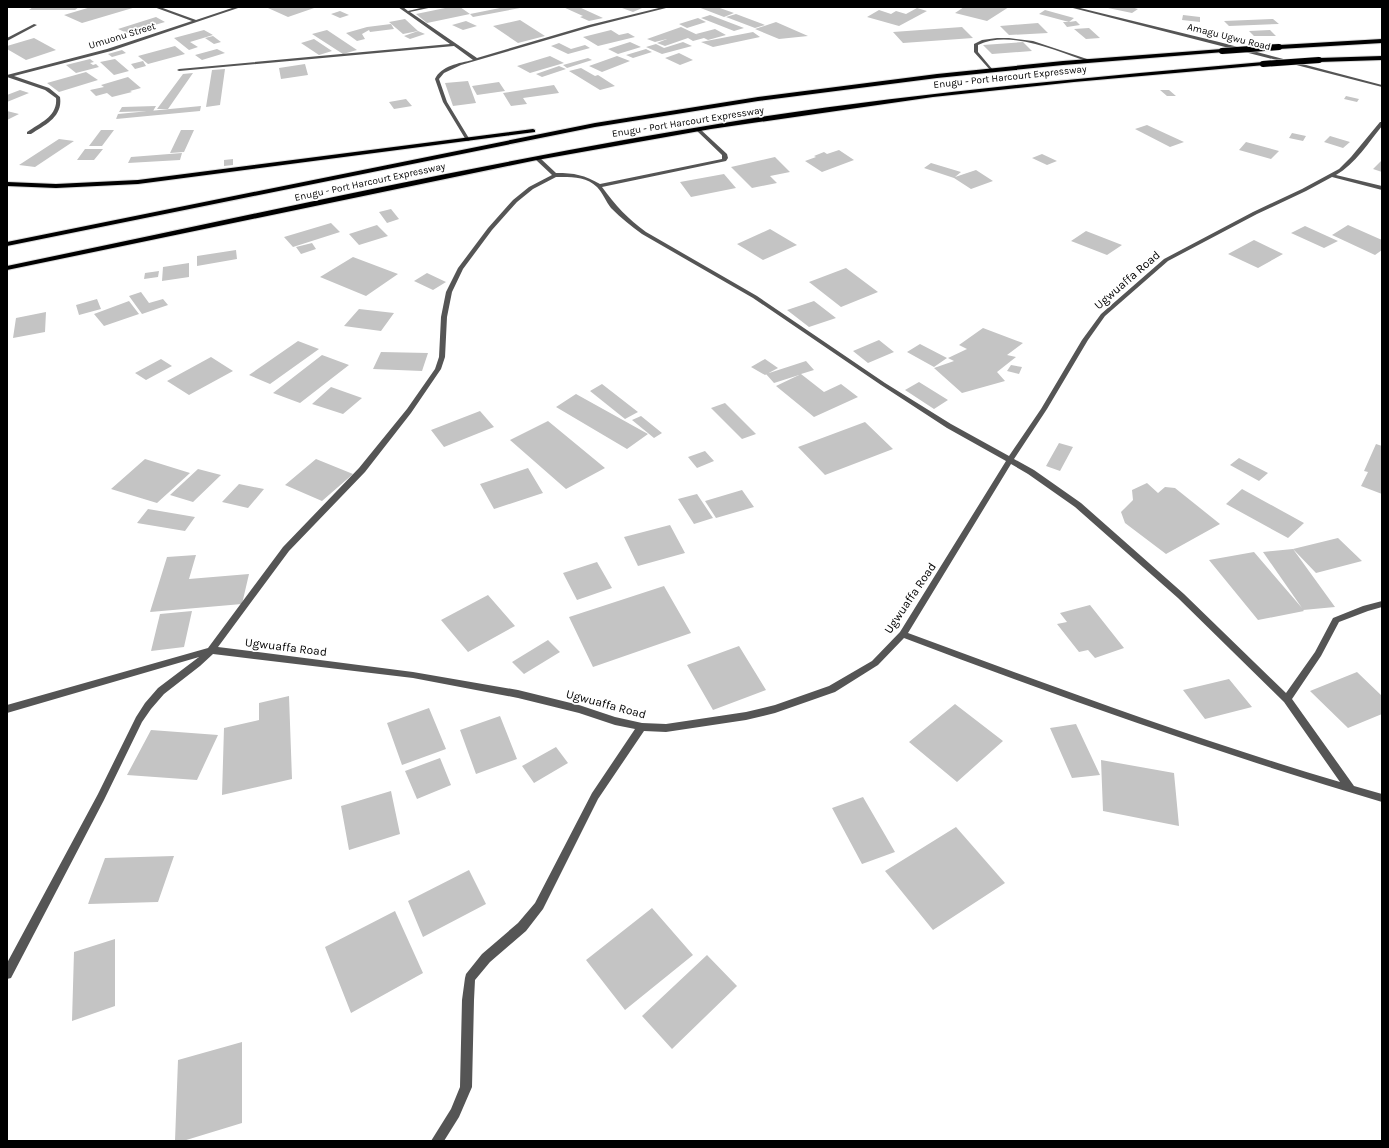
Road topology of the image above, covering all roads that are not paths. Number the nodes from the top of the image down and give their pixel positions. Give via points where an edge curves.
1 (156, 7) edge
2 (239, 7) edge
3 (400, 7) edge
4 (431, 7) edge
5 (668, 7) edge
6 (1071, 7) edge
7 (407, 12) junction
8 (196, 21) junction
9 (35, 25) dead end
10 (7, 40) edge
11 (1382, 41) edge
12 (455, 45) junction
13 (1382, 58) edge
14 (476, 60) junction
15 (1091, 61) junction
16 (179, 70) dead end
17 (991, 70) junction
18 (8, 76) edge
19 (1382, 86) edge
20 (1382, 123) edge
21 (596, 125) junction
22 (698, 130) junction
23 (29, 133) dead end
24 (468, 140) junction
25 (537, 158) junction
26 (555, 175) junction
27 (1332, 175) junction
28 (7, 184) edge
29 (599, 186) junction
30 (1382, 188) edge
31 (7, 244) edge
32 (7, 268) edge
33 (1009, 461) junction
34 (1382, 604) edge
35 (903, 634) junction
36 (211, 650) junction
37 (1287, 699) junction
38 (7, 709) edge
39 (642, 727) junction
40 (1350, 789) junction
41 (1382, 798) edge
42 (7, 974) edge
43 (437, 1141) edge

1 - 8 street
2 - 8 street, Umuonu Street
3 - 7 street
4 - 7 street
5 - 14 street via 590,26
6 - 19 street, Amagu Ugwu Road
7 - 12 street
8 - 18 street, Umuonu Street via 109,50
9 - 10 street
11 - 15 highway, Enugu - Port Harcourt Expressway, bridge
12 - 14 street
12 - 16 street
13 - 22 highway, Enugu - Port Harcourt Expressway, bridge via 1319,60 1133,74 985,89 885,101
14 - 24 street via 443,71 437,79 445,102
15 - 17 highway, Enugu - Port Harcourt Expressway
15 - 17 street via 1021,39 980,42 976,44 976,52
17 - 21 highway, Enugu - Port Harcourt Expressway via 758,99
18 - 23 street, Umuonu Street via 46,89 58,97 59,104 53,117
20 - 27 street, Ugwuaffa Road via 1353,158
21 - 24 highway
21 - 31 highway, Enugu - Port Harcourt Expressway
22 - 25 highway, Enugu - Port Harcourt Expressway
22 - 29 street via 724,155 724,160
24 - 28 highway via 138,182 73,186
25 - 26 street
25 - 32 highway, Enugu - Port Harcourt Expressway
26 - 29 street via 574,175 586,178
26 - 36 street via 531,188 515,201 460,269 448,298 444,317 442,357 438,369 409,411 362,470 286,549
27 - 30 street
27 - 33 street, Ugwuaffa Road via 1166,260 1128,292 1104,315 1085,340
29 - 33 street via 612,205 644,233 755,298 949,426
33 - 35 street, Ugwuaffa Road
33 - 37 street via 1078,505 1181,596
34 - 37 street via 1336,620 1318,654
35 - 39 street, Ugwuaffa Road via 875,663 832,689 808,698 746,716 666,728
35 - 40 street via 1220,748
36 - 38 street
36 - 39 street, Ugwuaffa Road via 413,675 518,694
36 - 42 street via 161,691 139,720 102,797
37 - 40 street
39 - 43 street via 595,796 539,906 522,927 486,958 470,978 466,1087 455,1113
40 - 41 street

